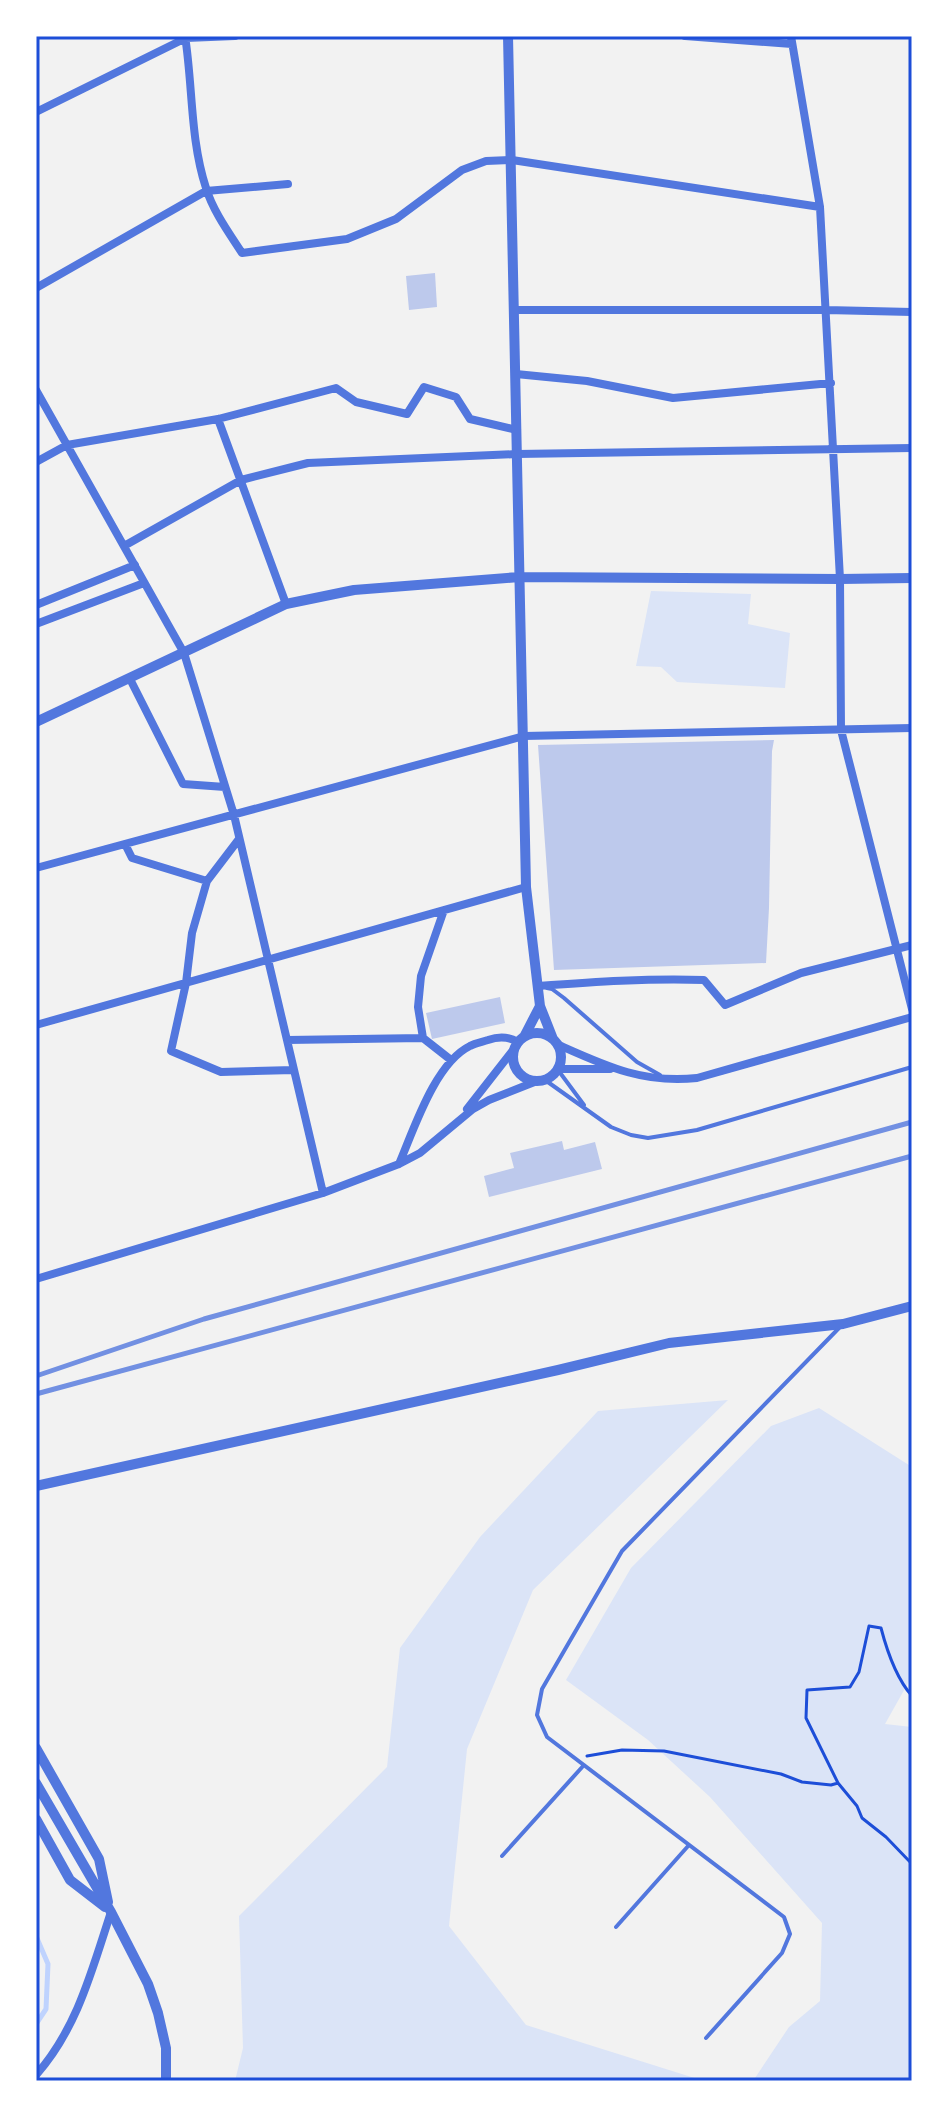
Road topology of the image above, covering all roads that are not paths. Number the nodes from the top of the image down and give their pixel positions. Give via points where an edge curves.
1 (235, 36) edge
2 (508, 36) edge
3 (685, 36) edge
4 (186, 37) edge
5 (792, 40) edge
6 (36, 112) edge
7 (512, 160) junction
8 (288, 184) dead end
9 (206, 191) junction
10 (820, 207) junction
11 (36, 288) edge
12 (515, 310) junction
13 (826, 310) junction
14 (912, 312) edge
15 (516, 374) junction
16 (831, 383) junction
17 (36, 390) edge
18 (218, 419) junction
19 (517, 430) junction
20 (67, 445) junction
21 (912, 448) edge
22 (834, 450) junction
23 (517, 454) junction
24 (36, 462) edge
25 (241, 480) junction
26 (124, 546) junction
27 (135, 565) junction
28 (519, 577) junction
29 (912, 578) edge
30 (840, 579) junction
31 (144, 583) junction
32 (286, 604) junction
33 (36, 605) edge
34 (36, 624) edge
35 (184, 653) junction
36 (130, 679) junction
37 (36, 722) edge
38 (912, 728) edge
39 (841, 730) junction
40 (524, 736) junction
41 (225, 787) junction
42 (234, 815) junction
43 (239, 839) junction
44 (125, 844) junction
45 (36, 868) edge
46 (207, 881) junction
47 (526, 887) junction
48 (444, 910) junction
49 (912, 945) edge
50 (897, 950) junction
51 (268, 960) junction
52 (186, 983) junction
53 (538, 986) junction
54 (540, 1006) junction
55 (912, 1009) edge
56 (912, 1017) edge
57 (36, 1025) edge
58 (423, 1038) junction
59 (287, 1040) junction
60 (556, 1042) junction
61 (519, 1043) junction
62 (451, 1060) junction
63 (912, 1067) edge
64 (558, 1069) junction
65 (294, 1070) junction
66 (618, 1070) junction
67 (673, 1080) junction
68 (541, 1081) junction
69 (591, 1113) junction
70 (457, 1122) junction
71 (399, 1164) junction
72 (323, 1193) junction
73 (36, 1279) edge
74 (912, 1306) edge
75 (843, 1324) junction
76 (36, 1486) edge
77 (36, 1748) edge
78 (584, 1765) junction
79 (36, 1783) edge
80 (36, 1819) edge
81 (689, 1845) junction
82 (502, 1856) dead end
83 (111, 1912) junction
84 (616, 1927) dead end
85 (706, 2038) dead end
86 (36, 2075) edge
87 (166, 2081) edge

1 - 4 street
2 - 7 street
3 - 5 street
4 - 6 street
4 - 9 street via 196,147
5 - 10 street
7 - 9 street via 486,161 462,170 396,219 347,239 242,253
7 - 10 street
7 - 12 street
8 - 9 street
9 - 11 street
10 - 13 street
12 - 13 street
12 - 15 street
13 - 14 street
13 - 16 street
15 - 16 street via 673,398
15 - 19 street
16 - 22 street
17 - 20 street
18 - 19 street via 336,388 356,402 407,414 424,387 456,397 470,419
18 - 20 street
18 - 25 street
19 - 23 street
20 - 24 street
20 - 26 street
21 - 22 street
22 - 23 street
22 - 30 street
23 - 25 street via 308,463
23 - 28 street
25 - 26 street
25 - 32 street
26 - 27 street
27 - 31 street
27 - 33 street
28 - 30 street
28 - 32 street via 354,590
28 - 40 street
29 - 30 street
30 - 39 street
31 - 34 street
31 - 35 street
32 - 35 street
35 - 36 street
35 - 41 street
36 - 37 street
36 - 41 street via 183,784
38 - 39 street
39 - 40 street
39 - 50 street
40 - 42 street
40 - 47 street
41 - 42 street
42 - 43 street
42 - 44 street
43 - 46 street
43 - 51 street
44 - 45 street
44 - 46 street via 132,858
46 - 52 street via 192,933
47 - 48 street
47 - 53 street
48 - 51 street
48 - 58 street via 421,976
49 - 50 street
50 - 53 street via 801,973 725,1005 704,980
50 - 55 street
51 - 52 street
51 - 59 street
52 - 57 street
52 - 65 street via 171,1051 221,1072
53 - 54 street
53 - 67 lane via 552,989 637,1062
54 - 60 street
54 - 61 street
56 - 67 street via 697,1078
58 - 59 street
58 - 62 street
59 - 65 street
60 - 61 street via 538,1033
60 - 64 street via 561,1053
60 - 66 street
61 - 62 street via 498,1037 469,1046
61 - 68 street via 513,1056 517,1071
61 - 70 street
62 - 71 street via 436,1080
63 - 69 lane via 697,1130 648,1138 611,1127
64 - 66 street
64 - 68 street
64 - 69 lane
65 - 72 street
66 - 67 street
68 - 69 lane
68 - 70 street via 489,1100
70 - 71 street
71 - 72 street
72 - 73 street
74 - 75 street
75 - 76 street via 669,1343
75 - 78 lane via 622,1551 542,1689 537,1715 547,1737
77 - 83 street via 99,1859
78 - 81 lane
78 - 82 lane
79 - 83 street
80 - 83 street via 70,1880
81 - 84 lane
81 - 85 lane via 784,1917 790,1934 782,1953
83 - 86 street via 74,2019
83 - 87 street via 158,2013

